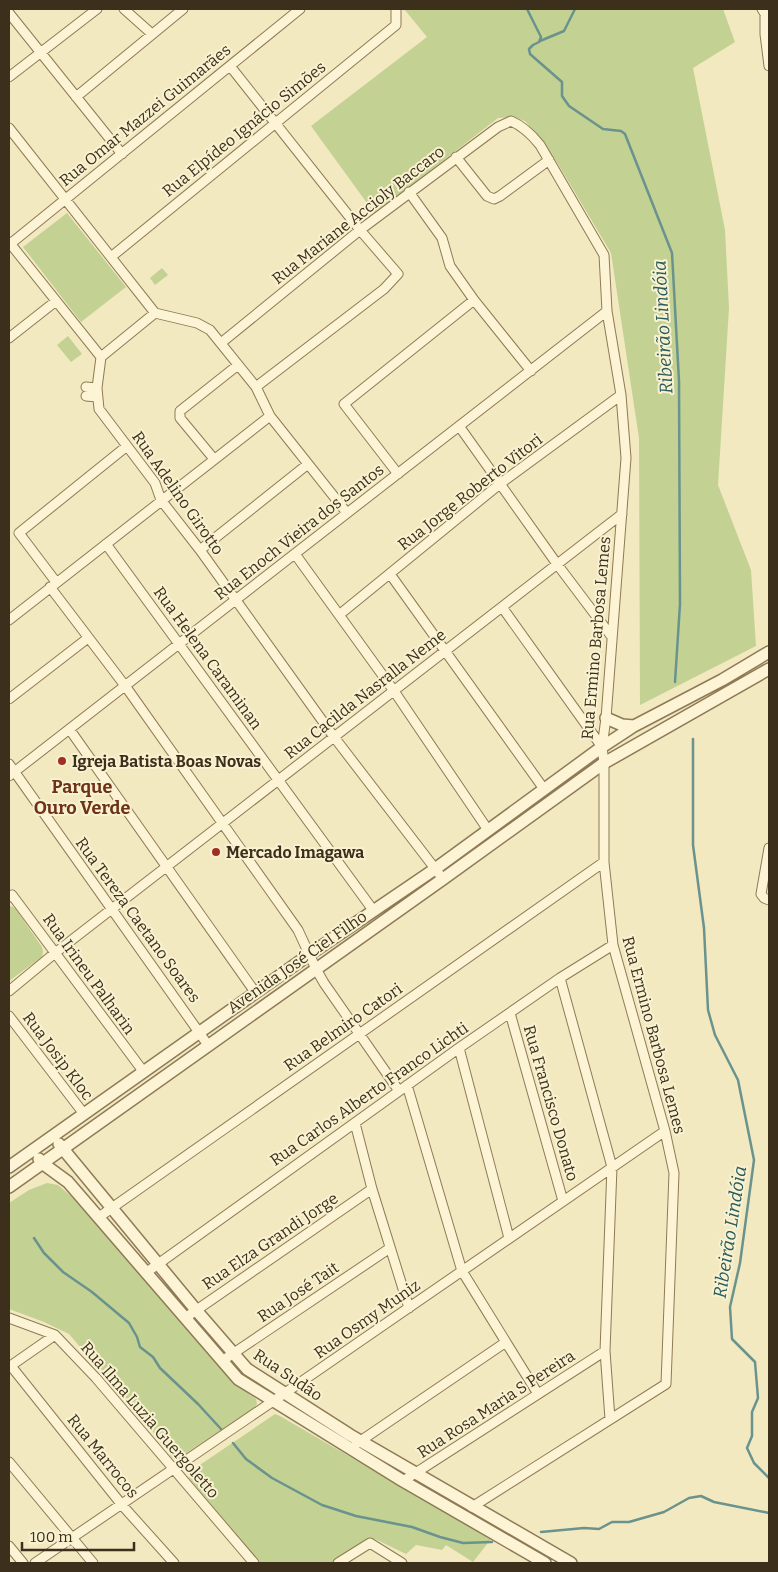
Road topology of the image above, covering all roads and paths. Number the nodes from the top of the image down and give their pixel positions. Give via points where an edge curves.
1 (97, 9) edge
2 (124, 9) edge
3 (183, 9) edge
4 (300, 9) edge
5 (396, 9) edge
6 (765, 11) edge
7 (9, 13) edge
8 (152, 34) junction
9 (40, 53) junction
10 (230, 66) junction
11 (769, 66) edge
12 (9, 78) edge
13 (76, 97) junction
14 (275, 123) junction
15 (518, 124) joint
16 (9, 128) edge
17 (122, 154) junction
18 (456, 157) junction
19 (549, 160) junction
20 (409, 192) junction
21 (66, 199) junction
22 (360, 230) junction
23 (9, 244) edge
24 (111, 257) junction
25 (474, 300) junction
26 (56, 301) junction
27 (607, 311) junction
28 (155, 313) junction
29 (9, 338) edge
30 (221, 343) junction
31 (102, 356) junction
32 (238, 365) junction
33 (530, 371) junction
34 (256, 387) junction
35 (86, 392) dead end
36 (97, 392) junction
37 (621, 395) junction
38 (270, 416) junction
39 (459, 426) junction
40 (127, 446) junction
41 (214, 459) junction
42 (308, 464) junction
43 (398, 474) junction
44 (500, 483) junction
45 (162, 500) junction
46 (347, 514) junction
47 (622, 514) junction
48 (106, 544) junction
49 (200, 550) junction
50 (295, 554) junction
51 (557, 564) junction
52 (390, 574) junction
53 (54, 585) junction
54 (236, 600) junction
55 (502, 607) junction
56 (339, 615) junction
57 (9, 620) edge
58 (612, 636) junction
59 (88, 638) junction
60 (180, 644) junction
61 (446, 650) junction
62 (769, 652) edge
63 (769, 668) edge
64 (126, 687) junction
65 (394, 691) junction
66 (9, 699) edge
67 (606, 718) junction
68 (585, 724) junction
69 (634, 726) junction
70 (70, 730) junction
71 (334, 737) junction
72 (602, 747) junction
73 (604, 763) junction
74 (11, 771) edge
75 (278, 780) junction
76 (544, 789) junction
77 (224, 823) junction
78 (488, 830) junction
79 (769, 848) edge
80 (604, 862) junction
81 (167, 866) junction
82 (434, 869) junction
83 (442, 880) junction
84 (10, 896) edge
85 (767, 899) edge
86 (111, 910) junction
87 (373, 910) junction
88 (613, 945) junction
89 (55, 953) junction
90 (309, 954) junction
91 (316, 969) junction
92 (560, 978) junction
93 (9, 991) edge
94 (255, 992) junction
95 (510, 1013) junction
96 (9, 1016) edge
97 (199, 1032) junction
98 (360, 1034) junction
99 (208, 1045) junction
100 (459, 1048) junction
101 (143, 1071) junction
102 (403, 1088) junction
103 (84, 1114) junction
104 (355, 1123) junction
105 (665, 1131) junction
106 (53, 1136) junction
107 (62, 1148) junction
108 (33, 1150) junction
109 (42, 1163) junction
110 (9, 1167) edge
111 (612, 1167) junction
112 (9, 1186) edge
113 (372, 1189) junction
114 (563, 1201) junction
115 (112, 1208) junction
116 (99, 1217) junction
117 (509, 1238) junction
118 (390, 1248) junction
119 (158, 1264) junction
120 (462, 1271) junction
121 (147, 1272) junction
122 (409, 1308) junction
123 (196, 1310) junction
124 (9, 1318) edge
125 (185, 1318) junction
126 (56, 1335) junction
127 (506, 1342) junction
128 (605, 1351) junction
129 (233, 1353) junction
130 (222, 1360) junction
131 (10, 1366) edge
132 (285, 1393) junction
133 (538, 1394) junction
134 (274, 1401) junction
135 (610, 1419) junction
136 (361, 1441) junction
137 (349, 1448) junction
138 (9, 1462) edge
139 (173, 1470) junction
140 (415, 1473) junction
141 (402, 1481) junction
142 (122, 1504) junction
143 (472, 1507) junction
144 (72, 1538) junction
145 (9, 1546) edge
146 (553, 1553) junction
147 (23, 1563) edge
148 (35, 1563) edge
149 (94, 1563) edge
150 (174, 1563) edge
151 (254, 1563) edge
152 (338, 1563) edge
153 (402, 1563) edge
154 (544, 1563) edge
155 (571, 1563) edge

1 - 9 street
2 - 8 street
3 - 8 street
4 - 10 street, Rua Omar Mazzei Guimarães
5 - 14 street, Rua Elpídeo Ignácio Simões via 396,25
6 - 11 street
7 - 9 street
8 - 13 street
9 - 12 street
9 - 13 street
10 - 14 street
10 - 17 street, Rua Omar Mazzei Guimarães
13 - 17 street
14 - 22 street
14 - 24 street, Rua Elpídeo Ignácio Simões
15 - 18 street, Rua Mariane Accioly Baccaro via 505,123
15 - 19 street, Rua Ermino Barbosa Lemes via 532,136
16 - 21 street
17 - 21 street, Rua Omar Mazzei Guimarães
18 - 19 street via 487,196 494,199
18 - 20 street, Rua Mariane Accioly Baccaro
19 - 27 street, Rua Ermino Barbosa Lemes via 604,255
20 - 22 street, Rua Mariane Accioly Baccaro
20 - 25 street via 442,238 450,266
21 - 23 street, Rua Omar Mazzei Guimarães
21 - 24 street
22 - 30 street, Rua Mariane Accioly Baccaro
22 - 34 street via 398,274
23 - 26 street
24 - 28 street
25 - 33 street
25 - 43 street via 344,404
26 - 29 street
26 - 31 street
27 - 33 street, Rua Enoch Vieira dos Santos
27 - 37 street, Rua Ermino Barbosa Lemes
28 - 30 street via 202,325
28 - 31 street
30 - 32 street
31 - 36 street
32 - 34 street
32 - 41 street via 180,411 180,418
33 - 39 street, Rua Enoch Vieira dos Santos
34 - 38 street
35 - 36 street
36 - 40 street, Rua Adelino Girotto via 98,409
37 - 44 street, Rua Jorge Roberto Vitori
37 - 47 street, Rua Ermino Barbosa Lemes via 626,458
38 - 41 street
38 - 42 street
39 - 43 street, Rua Enoch Vieira dos Santos
39 - 44 street
40 - 45 street, Rua Adelino Girotto via 154,483
40 - 53 street via 19,533
41 - 45 street
42 - 46 street
42 - 49 street
43 - 46 street, Rua Enoch Vieira dos Santos
44 - 51 street
44 - 52 street, Rua Jorge Roberto Vitori
45 - 48 street
45 - 49 street, Rua Adelino Girotto
46 - 50 street, Rua Enoch Vieira dos Santos
47 - 51 street, Rua Cacilda Nasralla Neme
47 - 58 street, Rua Ermino Barbosa Lemes
48 - 53 street
48 - 60 street, Rua Helena Caraminan
49 - 54 street, Rua Adelino Girotto
50 - 54 street, Rua Enoch Vieira dos Santos
50 - 56 street
51 - 55 street, Rua Cacilda Nasralla Neme
51 - 58 street
52 - 56 street, Rua Jorge Roberto Vitori
52 - 61 street
53 - 57 street
53 - 59 street
54 - 60 street, Rua Enoch Vieira dos Santos
54 - 71 street, Rua Adelino Girotto
55 - 61 street, Rua Cacilda Nasralla Neme
55 - 68 street
56 - 65 street
58 - 67 street, Rua Ermino Barbosa Lemes
59 - 64 street
59 - 66 street
60 - 64 street, Rua Enoch Vieira dos Santos
60 - 75 street, Rua Helena Caraminan
61 - 65 street, Rua Cacilda Nasralla Neme
61 - 76 street
62 - 69 street, Avenida José Ciel Filho
63 - 73 street, Avenida José Ciel Filho
64 - 70 street, Rua Enoch Vieira dos Santos
64 - 77 street
65 - 71 street, Rua Cacilda Nasralla Neme
65 - 78 street
67 - 68 street
67 - 69 street
67 - 72 street, Rua Ermino Barbosa Lemes
68 - 72 street
69 - 72 street, Avenida José Ciel Filho
70 - 74 street, Rua Enoch Vieira dos Santos
70 - 81 street
71 - 75 street, Rua Cacilda Nasralla Neme
71 - 82 street, Rua Adelino Girotto
72 - 73 street, Rua Ermino Barbosa Lemes
72 - 76 street, Avenida José Ciel Filho
73 - 80 street, Rua Ermino Barbosa Lemes
73 - 83 street, Avenida José Ciel Filho
74 - 86 street, Rua Tereza Caetano Soares
75 - 77 street, Rua Cacilda Nasralla Neme
75 - 87 street, Rua Helena Caraminan
76 - 78 street, Avenida José Ciel Filho
77 - 81 street, Rua Cacilda Nasralla Neme
77 - 90 street via 298,930
78 - 82 street, Avenida José Ciel Filho
79 - 85 street via 761,892
80 - 88 street, Rua Ermino Barbosa Lemes
80 - 98 street, Rua Belmiro Catori
81 - 86 street, Rua Cacilda Nasralla Neme
81 - 94 street
82 - 83 street, Rua Adelino Girotto
82 - 87 street, Avenida José Ciel Filho
83 - 91 street, Avenida José Ciel Filho
84 - 89 street, Rua Irineu Palharin
86 - 89 street, Rua Cacilda Nasralla Neme
86 - 97 street, Rua Tereza Caetano Soares
87 - 90 street, Avenida José Ciel Filho
88 - 92 street, Rua Carlos Alberto Franco Lichti
88 - 105 street, Rua Ermino Barbosa Lemes
89 - 93 street, Rua Cacilda Nasralla Neme
89 - 101 street, Rua Irineu Palharin
90 - 91 street
90 - 94 street, Avenida José Ciel Filho
91 - 98 street
91 - 99 street, Avenida José Ciel Filho
92 - 95 street, Rua Carlos Alberto Franco Lichti
92 - 111 street
94 - 97 street, Avenida José Ciel Filho
95 - 100 street, Rua Carlos Alberto Franco Lichti
95 - 114 street, Rua Francisco Donato
96 - 103 street, Rua Josip Kloc
97 - 99 street, Rua Tereza Caetano Soares
97 - 101 street, Avenida José Ciel Filho
98 - 102 street
98 - 115 street, Rua Belmiro Catori
99 - 107 street, Avenida José Ciel Filho
100 - 102 street, Rua Carlos Alberto Franco Lichti
100 - 117 street
101 - 103 street, Avenida José Ciel Filho
102 - 104 street, Rua Carlos Alberto Franco Lichti
102 - 120 street
103 - 106 street, Avenida José Ciel Filho
104 - 113 street
104 - 119 street, Rua Carlos Alberto Franco Lichti
105 - 111 street, Rua Osmy Muniz
105 - 135 street, Rua Ermino Barbosa Lemes via 674,1173 666,1384
106 - 107 street, Rua Sudão
106 - 108 street, Avenida José Ciel Filho
107 - 109 street, Avenida José Ciel Filho
107 - 115 street, Rua Sudão
108 - 109 street, Rua Sudão
108 - 110 street, Avenida José Ciel Filho
109 - 112 street, Avenida José Ciel Filho
109 - 116 street, Rua Sudão via 68,1182
111 - 114 street, Rua Osmy Muniz
111 - 128 street
113 - 118 street
113 - 123 street, Rua Elza Grandi Jorge
114 - 117 street, Rua Osmy Muniz
115 - 116 street, Rua Belmiro Catori
115 - 119 street, Rua Sudão
116 - 121 street, Rua Sudão
117 - 120 street, Rua Osmy Muniz
118 - 122 street
118 - 129 street, Rua José Tait
119 - 121 street, Rua Carlos Alberto Franco Lichti
119 - 123 street, Rua Sudão
120 - 122 street, Rua Osmy Muniz
120 - 127 street
121 - 125 street, Rua Sudão
122 - 132 street, Rua Osmy Muniz
123 - 125 street, Rua Elza Grandi Jorge
123 - 129 street, Rua Sudão
124 - 126 street, Rua Ilma Luzia Guergoletto
125 - 130 street, Rua Sudão
126 - 131 street
126 - 139 street, Rua Ilma Luzia Guergoletto
127 - 133 street
127 - 136 street
128 - 133 street, Rua Rosa Maria S Pereira
128 - 135 street
129 - 130 street, Rua José Tait
129 - 132 street, Rua Sudão via 247,1369
130 - 134 street, Rua Sudão via 238,1379
131 - 142 street, Rua Marrocos
132 - 134 street, Rua Osmy Muniz
132 - 136 street, Rua Sudão
133 - 140 street, Rua Rosa Maria S Pereira
134 - 137 street, Rua Sudão
134 - 139 street, Rua Osmy Muniz
135 - 143 street
136 - 137 street
136 - 140 street, Rua Sudão
137 - 141 street, Rua Sudão
138 - 144 street
139 - 142 street, Rua Osmy Muniz
139 - 151 street, Rua Ilma Luzia Guergoletto
140 - 141 street, Rua Rosa Maria S Pereira
140 - 143 street, Rua Sudão
141 - 154 street, Rua Sudão
142 - 144 street, Rua Osmy Muniz
142 - 150 street, Rua Marrocos
143 - 146 street, Rua Sudão
144 - 148 street, Rua Osmy Muniz
144 - 149 street
145 - 147 street
146 - 154 street
146 - 155 street, Rua Sudão
152 - 153 street via 370,1543

